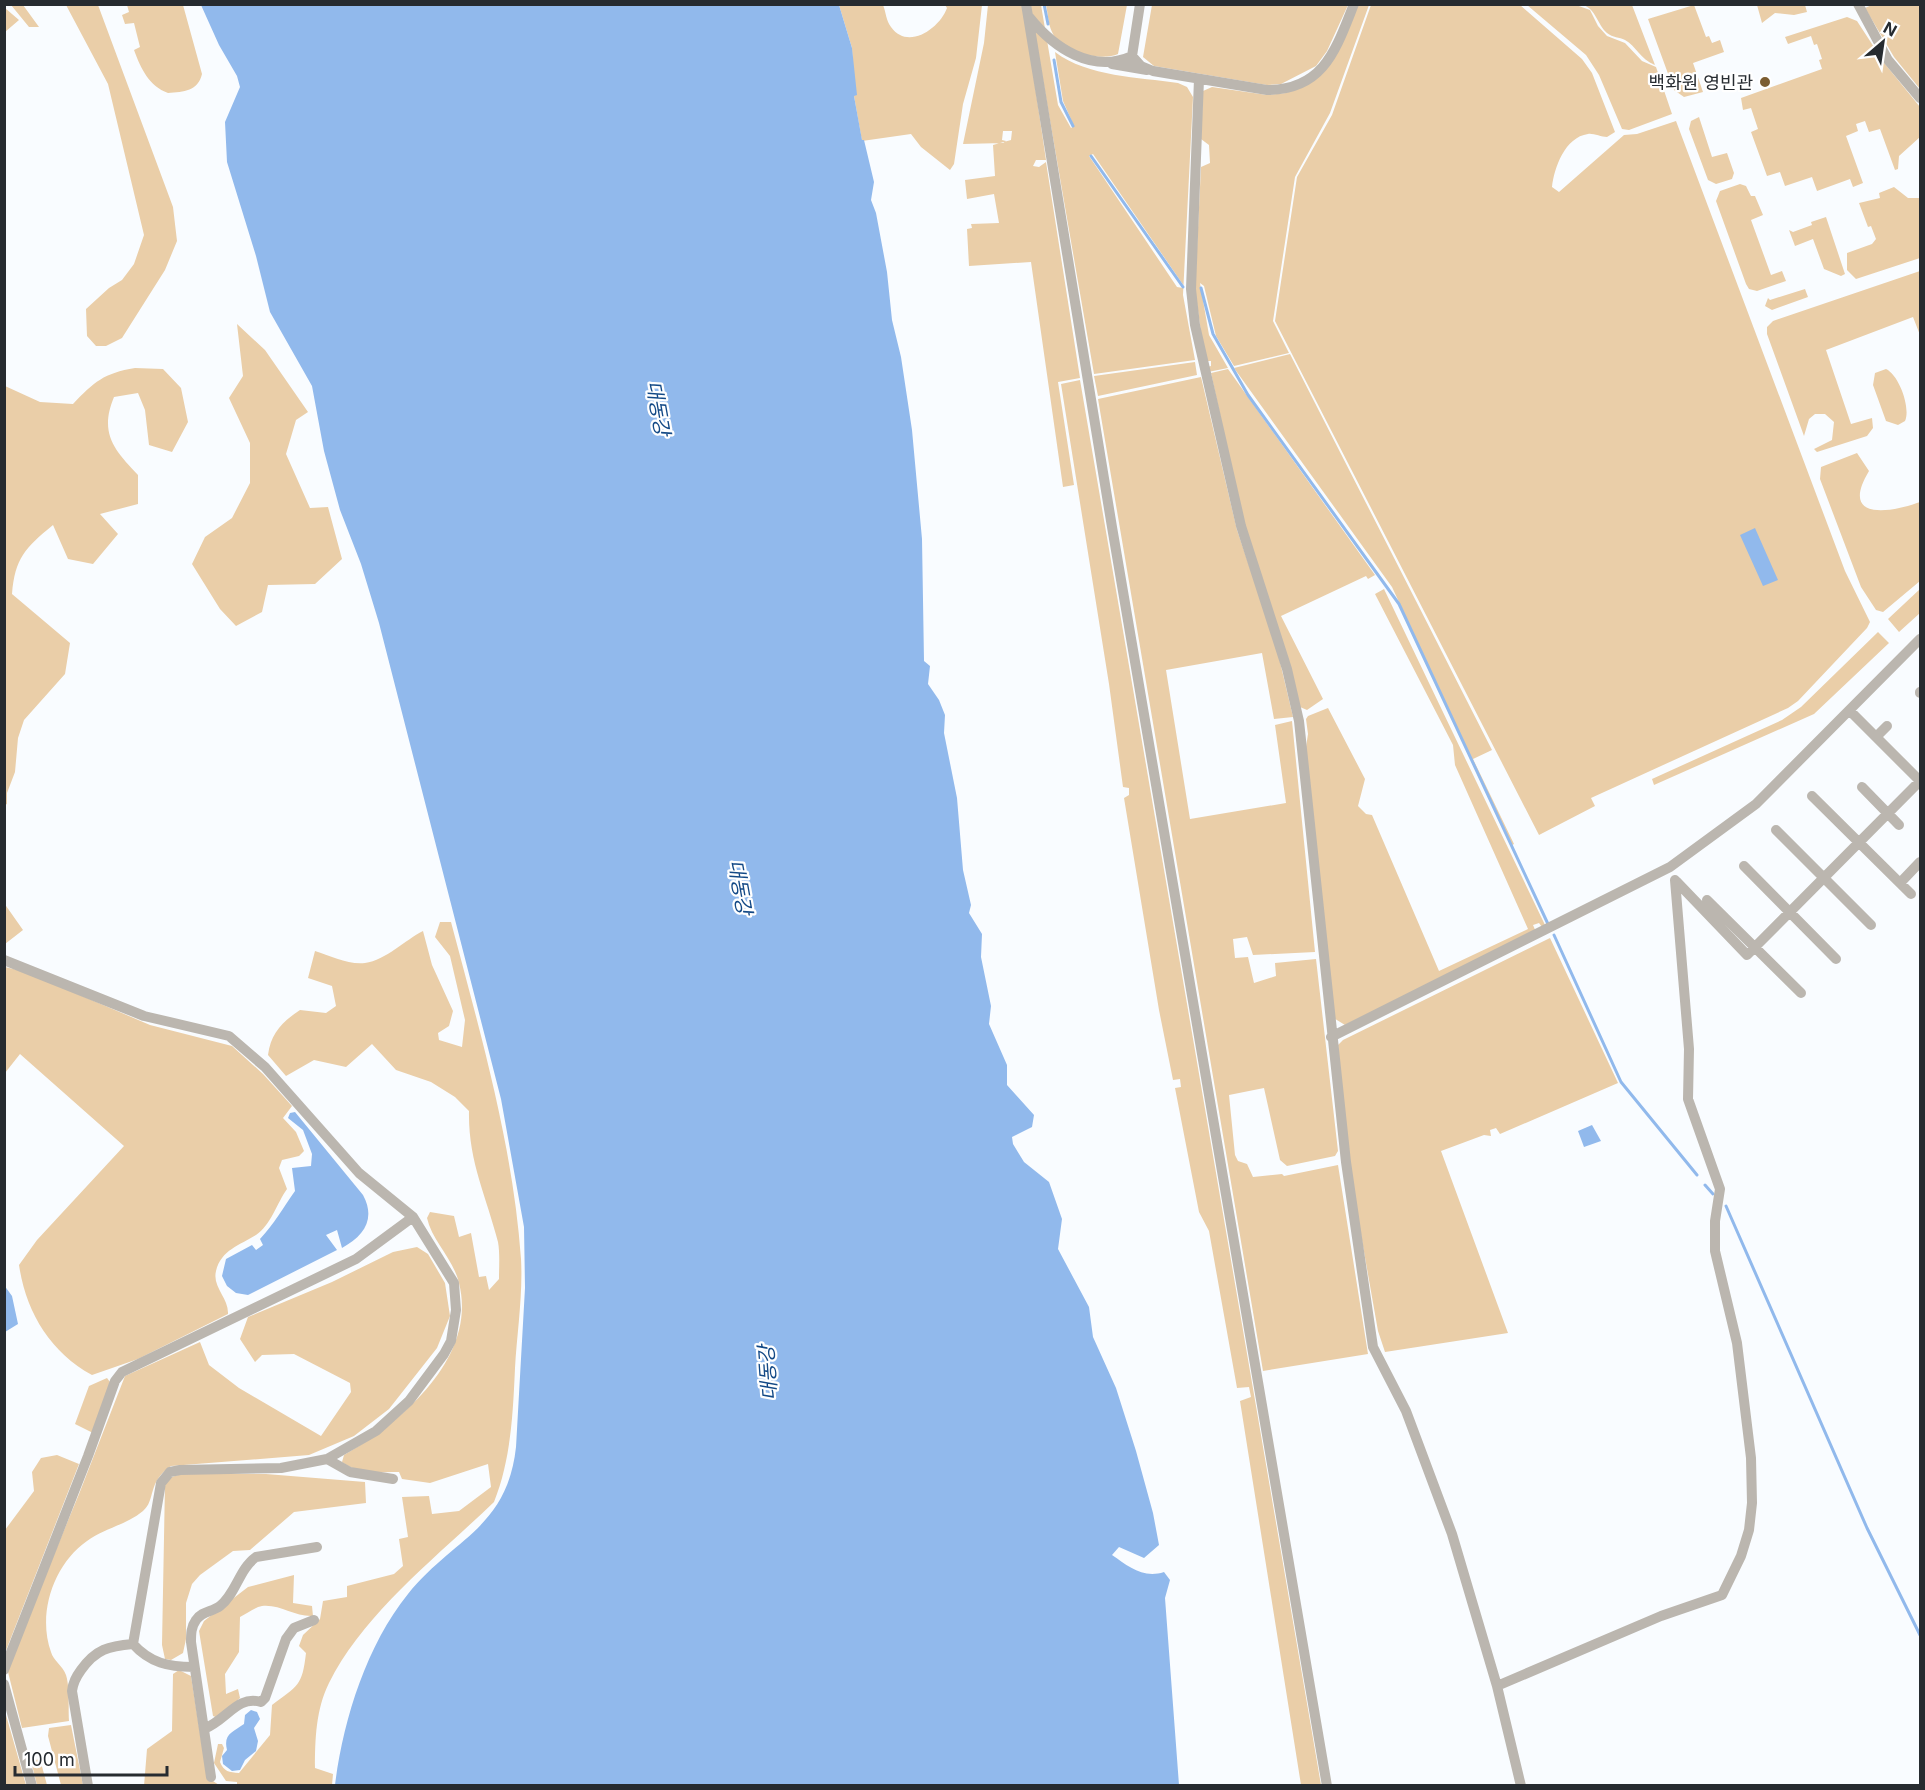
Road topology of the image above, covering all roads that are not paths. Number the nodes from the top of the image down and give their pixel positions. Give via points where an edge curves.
1 (1026, 4) edge
2 (1140, 4) edge
3 (1354, 4) edge
4 (1858, 4) edge
5 (1028, 16) junction
6 (1131, 56) junction
7 (1108, 64) junction
8 (1153, 71) junction
9 (1199, 79) junction
10 (1920, 98) edge
11 (1920, 639) edge
12 (1850, 711) junction
13 (1887, 726) dead end
14 (1876, 737) junction
15 (1920, 781) edge
16 (1862, 787) dead end
17 (1812, 796) dead end
18 (1888, 813) junction
19 (1899, 825) dead end
20 (1776, 830) dead end
21 (1859, 842) junction
22 (1920, 862) edge
23 (1744, 866) dead end
24 (1670, 867) junction
25 (1824, 878) junction
26 (1675, 880) junction
27 (1900, 883) junction
28 (1911, 894) dead end
29 (1707, 900) dead end
30 (1790, 912) junction
31 (1871, 926) dead end
32 (1754, 947) junction
33 (1836, 958) dead end
34 (4, 960) edge
35 (1801, 993) dead end
36 (1331, 1037) junction
37 (413, 1217) junction
38 (327, 1460) junction
39 (393, 1479) dead end
40 (318, 1546) dead end
41 (314, 1620) dead end
42 (133, 1644) junction
43 (193, 1667) junction
44 (4, 1670) edge
45 (4, 1684) edge
46 (1497, 1686) junction
47 (204, 1729) junction
48 (211, 1777) dead end
49 (32, 1785) edge
50 (88, 1785) edge
51 (1327, 1785) edge
52 (1521, 1785) edge

1 - 5 street
2 - 6 street
3 - 9 street via 1330,59 1302,84 1285,90 1267,90
4 - 10 street via 1888,60
5 - 7 street via 1066,52
5 - 51 street
6 - 7 street
6 - 8 street
7 - 8 street
8 - 9 street
9 - 36 street via 1191,289 1195,325 1242,526 1287,669 1299,721
11 - 12 street
12 - 14 street
12 - 24 street via 1756,804
13 - 14 street
14 - 15 street via 1904,759
15 - 18 street
16 - 18 street
17 - 21 street
18 - 19 street
18 - 21 street
20 - 25 street
21 - 25 street
21 - 27 street
22 - 27 street
23 - 30 street
24 - 26 street
24 - 36 street
25 - 30 street
25 - 31 street
26 - 32 street via 1747,955
26 - 46 street via 1689,1049 1688,1099 1720,1189 1715,1251 1737,1343 1745,1403 1751,1458 1749,1530 1722,1595 1661,1616
27 - 28 street
29 - 32 street
30 - 32 street
30 - 33 street
32 - 35 street
34 - 37 street via 144,1016 229,1036 265,1067 359,1173
36 - 46 street via 1373,1347 1406,1411 1431,1477
37 - 38 street via 454,1283 456,1310 451,1341 434,1370 397,1414
37 - 44 street via 356,1259 122,1372 114,1381
38 - 39 street via 350,1472
38 - 42 street via 281,1468 180,1470 164,1476
40 - 43 street via 252,1560 224,1602 200,1614 195,1621 191,1642
41 - 47 street via 294,1628 286,1639 261,1702 240,1702 218,1723
42 - 43 street via 149,1658 170,1667
42 - 50 street via 101,1649 90,1657 74,1681 72,1691
43 - 47 street
45 - 49 street
46 - 52 street
47 - 48 street

